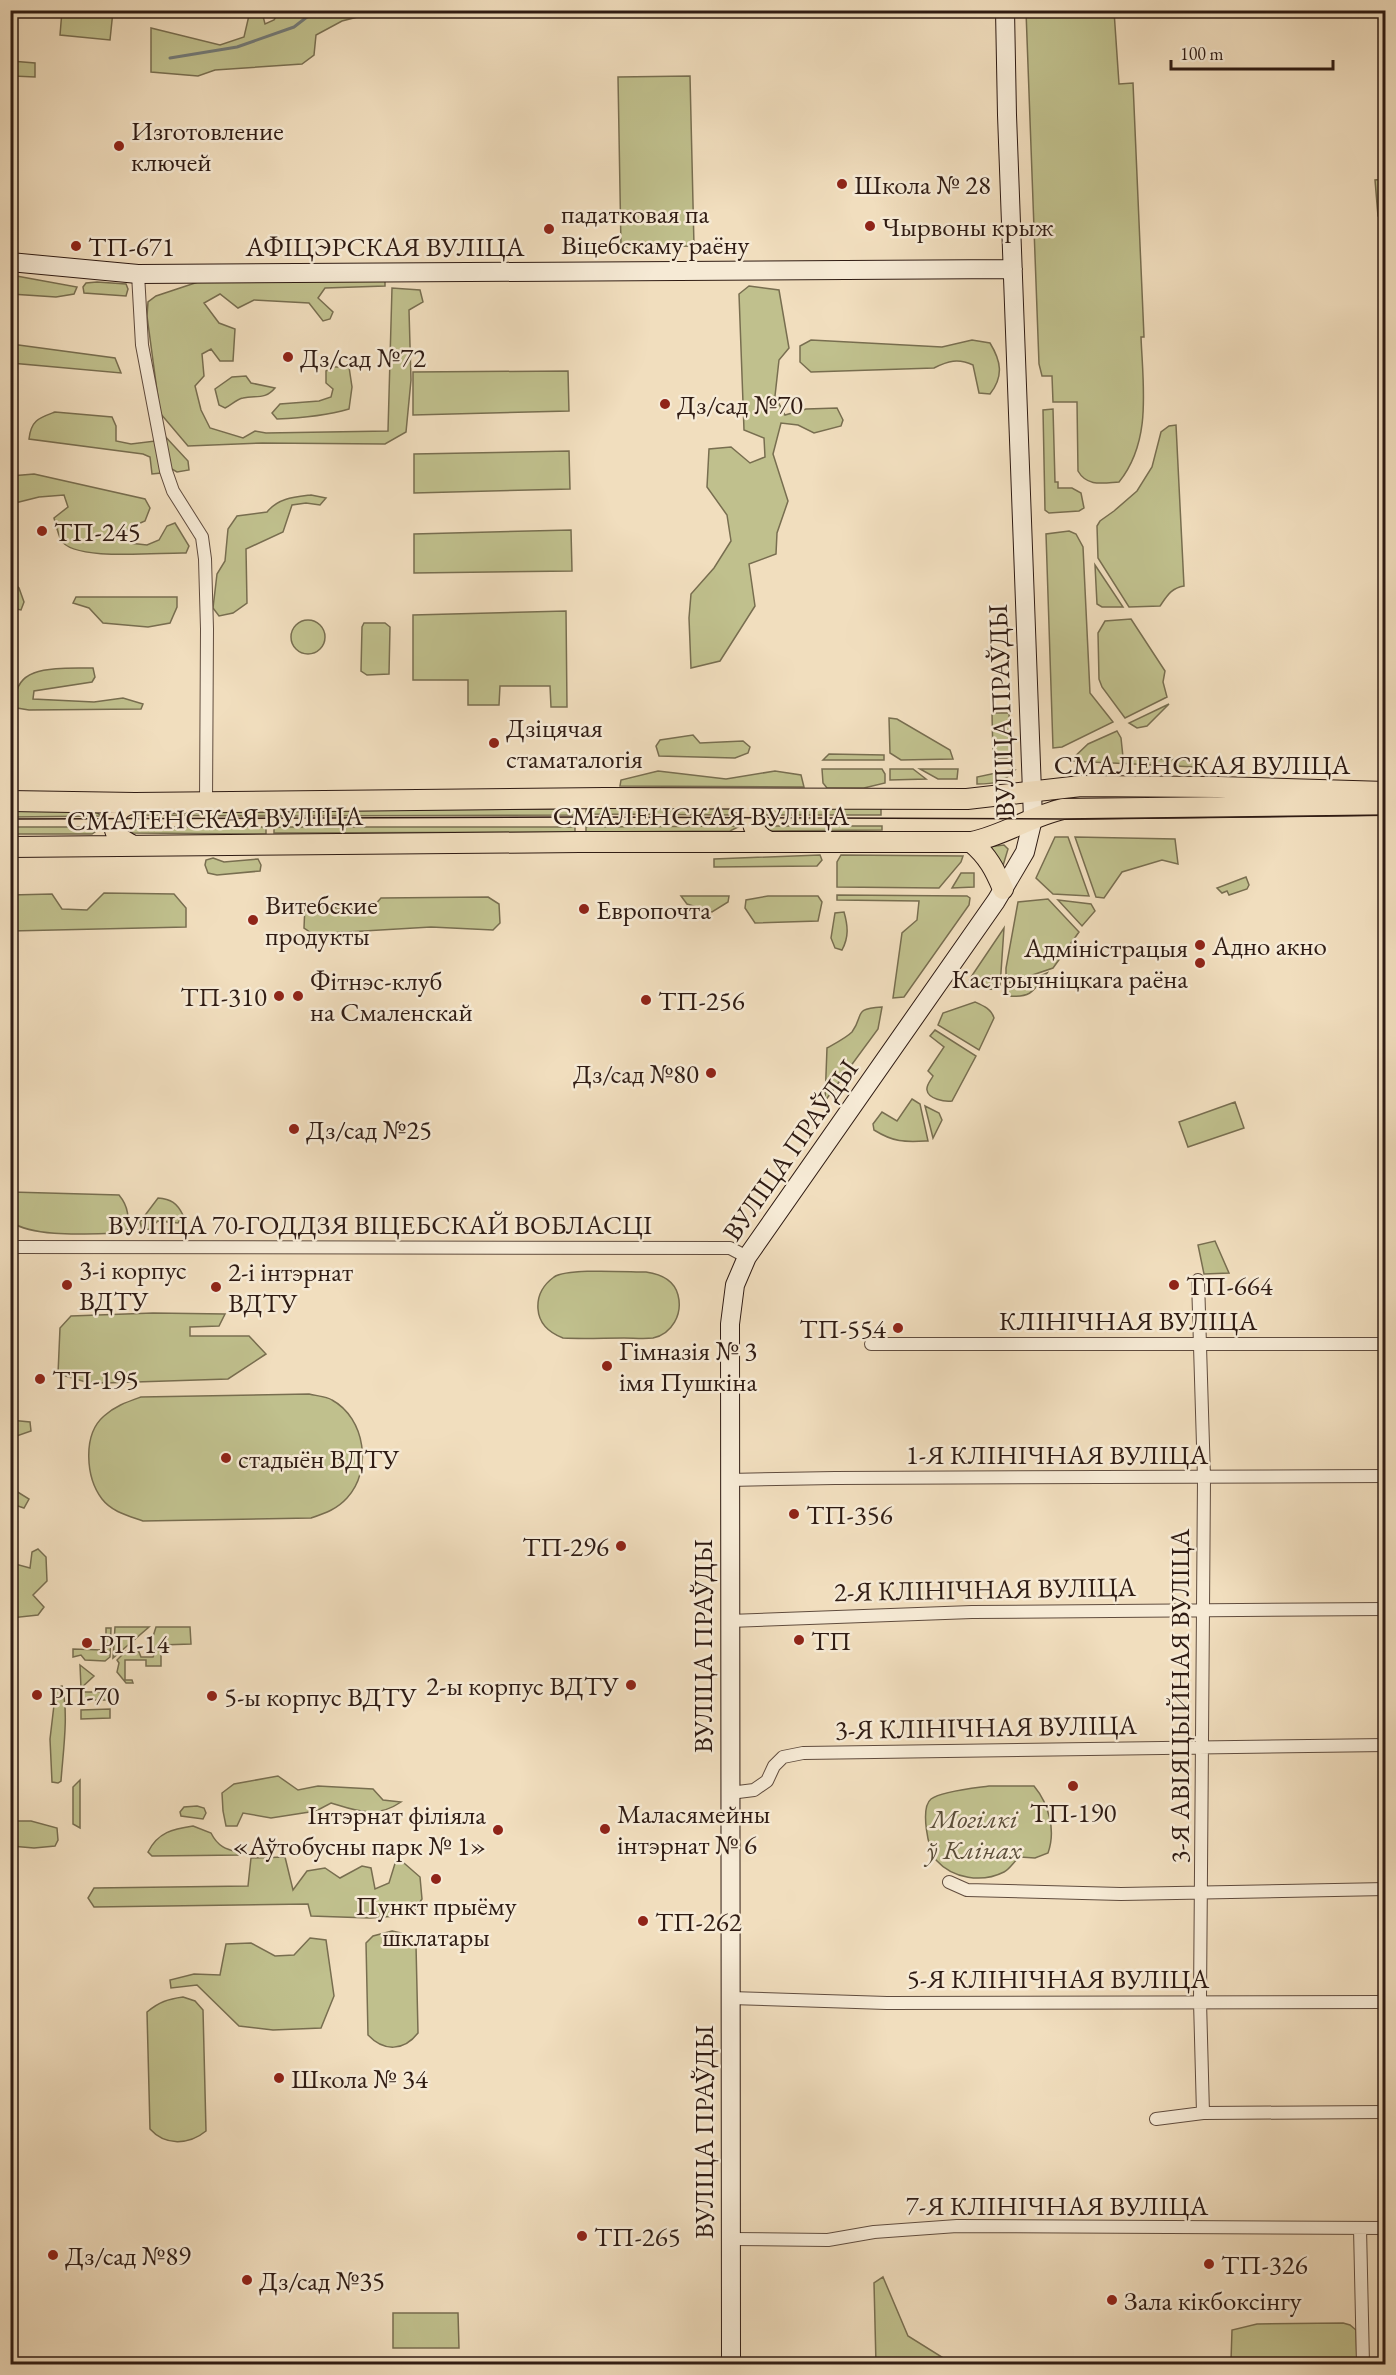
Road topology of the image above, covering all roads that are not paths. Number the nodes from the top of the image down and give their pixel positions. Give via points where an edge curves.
1 (1005, 10) edge
2 (10, 262) edge
3 (1013, 269) junction
4 (138, 274) junction
5 (1033, 792) junction
6 (1386, 792) edge
7 (730, 798) junction
8 (767, 799) junction
9 (10, 801) edge
10 (92, 802) junction
11 (206, 802) junction
12 (135, 803) junction
13 (1386, 805) edge
14 (1034, 819) junction
15 (729, 841) junction
16 (768, 841) junction
17 (971, 842) junction
18 (91, 846) junction
19 (133, 846) junction
20 (10, 847) edge
21 (1004, 889) junction
22 (10, 1247) edge
23 (747, 1257) junction
24 (1198, 1280) dead end
25 (871, 1344) dead end
26 (1199, 1344) junction
27 (1386, 1344) edge
28 (1386, 1476) edge
29 (1204, 1478) junction
30 (728, 1480) junction
31 (1386, 1609) edge
32 (1202, 1610) junction
33 (729, 1621) junction
34 (1386, 1745) edge
35 (1203, 1749) junction
36 (730, 1793) junction
37 (949, 1882) dead end
38 (1386, 1889) edge
39 (1202, 1893) junction
40 (730, 1998) junction
41 (1200, 2001) junction
42 (1386, 2002) edge
43 (1386, 2112) edge
44 (1203, 2113) junction
45 (1156, 2119) dead end
46 (1360, 2228) junction
47 (1386, 2228) edge
48 (730, 2239) junction
49 (731, 2364) edge
50 (1363, 2364) edge

1 - 3 main road, ВУЛІЦА ПРАЎДЫ
2 - 4 main road, АФІЦЭРСКАЯ ВУЛІЦА
3 - 4 main road, АФІЦЭРСКАЯ ВУЛІЦА
3 - 5 main road, ВУЛІЦА ПРАЎДЫ
4 - 11 street via 142,345 166,471 173,491 202,537 204,548
5 - 6 main road, СМАЛЕНСКАЯ ВУЛІЦА via 1081,786 1151,786
5 - 8 main road, СМАЛЕНСКАЯ ВУЛІЦА via 967,799
5 - 14 main road, ВУЛІЦА ПРАЎДЫ
7 - 8 main road, СМАЛЕНСКАЯ ВУЛІЦА
7 - 11 main road, СМАЛЕНСКАЯ ВУЛІЦА
7 - 15 main road via 742,810 745,821 742,831
8 - 16 main road via 758,805 752,820 758,836
9 - 10 main road, СМАЛЕНСКАЯ ВУЛІЦА
10 - 12 main road, СМАЛЕНСКАЯ ВУЛІЦА
10 - 18 main road via 104,812 107,824 103,837
11 - 12 main road, СМАЛЕНСКАЯ ВУЛІЦА
12 - 19 main road via 119,810 114,821 118,837
13 - 14 main road, СМАЛЕНСКАЯ ВУЛІЦА via 1063,809
14 - 17 main road, СМАЛЕНСКАЯ ВУЛІЦА
14 - 21 main road, ВУЛІЦА ПРАЎДЫ via 1025,852
15 - 16 main road, СМАЛЕНСКАЯ ВУЛІЦА
15 - 19 main road, СМАЛЕНСКАЯ ВУЛІЦА
16 - 17 main road, СМАЛЕНСКАЯ ВУЛІЦА
17 - 21 main road via 994,866
18 - 19 main road, СМАЛЕНСКАЯ ВУЛІЦА
18 - 20 main road, СМАЛЕНСКАЯ ВУЛІЦА
21 - 23 main road, ВУЛІЦА ПРАЎДЫ
22 - 23 street, ВУЛІЦА 70-ГОДДЗЯ ВІЦЕБСКАЙ ВОБЛАСЦІ via 730,1248
23 - 30 main road, ВУЛІЦА ПРАЎДЫ via 735,1285 730,1324
24 - 26 street, 3-Я АВІЯЦЫЙНАЯ ВУЛІЦА
25 - 26 street, КЛІНІЧНАЯ ВУЛІЦА
26 - 27 street, КЛІНІЧНАЯ ВУЛІЦА
26 - 29 street, 3-Я АВІЯЦЫЙНАЯ ВУЛІЦА
28 - 29 street, 1-Я КЛІНІЧНАЯ ВУЛІЦА
29 - 30 street, 1-Я КЛІНІЧНАЯ ВУЛІЦА
29 - 32 street, 3-Я АВІЯЦЫЙНАЯ ВУЛІЦА
30 - 33 main road, ВУЛІЦА ПРАЎДЫ
31 - 32 street, 2-Я КЛІНІЧНАЯ ВУЛІЦА
32 - 33 street, 2-Я КЛІНІЧНАЯ ВУЛІЦА via 972,1612
32 - 35 street, 3-Я АВІЯЦЫЙНАЯ ВУЛІЦА
33 - 36 main road, ВУЛІЦА ПРАЎДЫ
34 - 35 street, 3-Я КЛІНІЧНАЯ ВУЛІЦА
35 - 36 street, 3-Я КЛІНІЧНАЯ ВУЛІЦА via 803,1753 783,1757 767,1780 754,1790
35 - 39 street, 3-Я АВІЯЦЫЙНАЯ ВУЛІЦА
36 - 40 main road, ВУЛІЦА ПРАЎДЫ
37 - 39 street via 967,1890
38 - 39 street
39 - 41 street, 3-Я АВІЯЦЫЙНАЯ ВУЛІЦА
40 - 41 street, 5-Я КЛІНІЧНАЯ ВУЛІЦА via 887,2003
40 - 48 main road, ВУЛІЦА ПРАЎДЫ
41 - 42 street, 5-Я КЛІНІЧНАЯ ВУЛІЦА
41 - 44 street, 3-Я АВІЯЦЫЙНАЯ ВУЛІЦА
43 - 44 street
44 - 45 street
46 - 47 street, 7-Я КЛІНІЧНАЯ ВУЛІЦА
46 - 48 street, 7-Я КЛІНІЧНАЯ ВУЛІЦА via 957,2226 828,2240
46 - 50 street
48 - 49 main road, ВУЛІЦА ПРАЎДЫ

